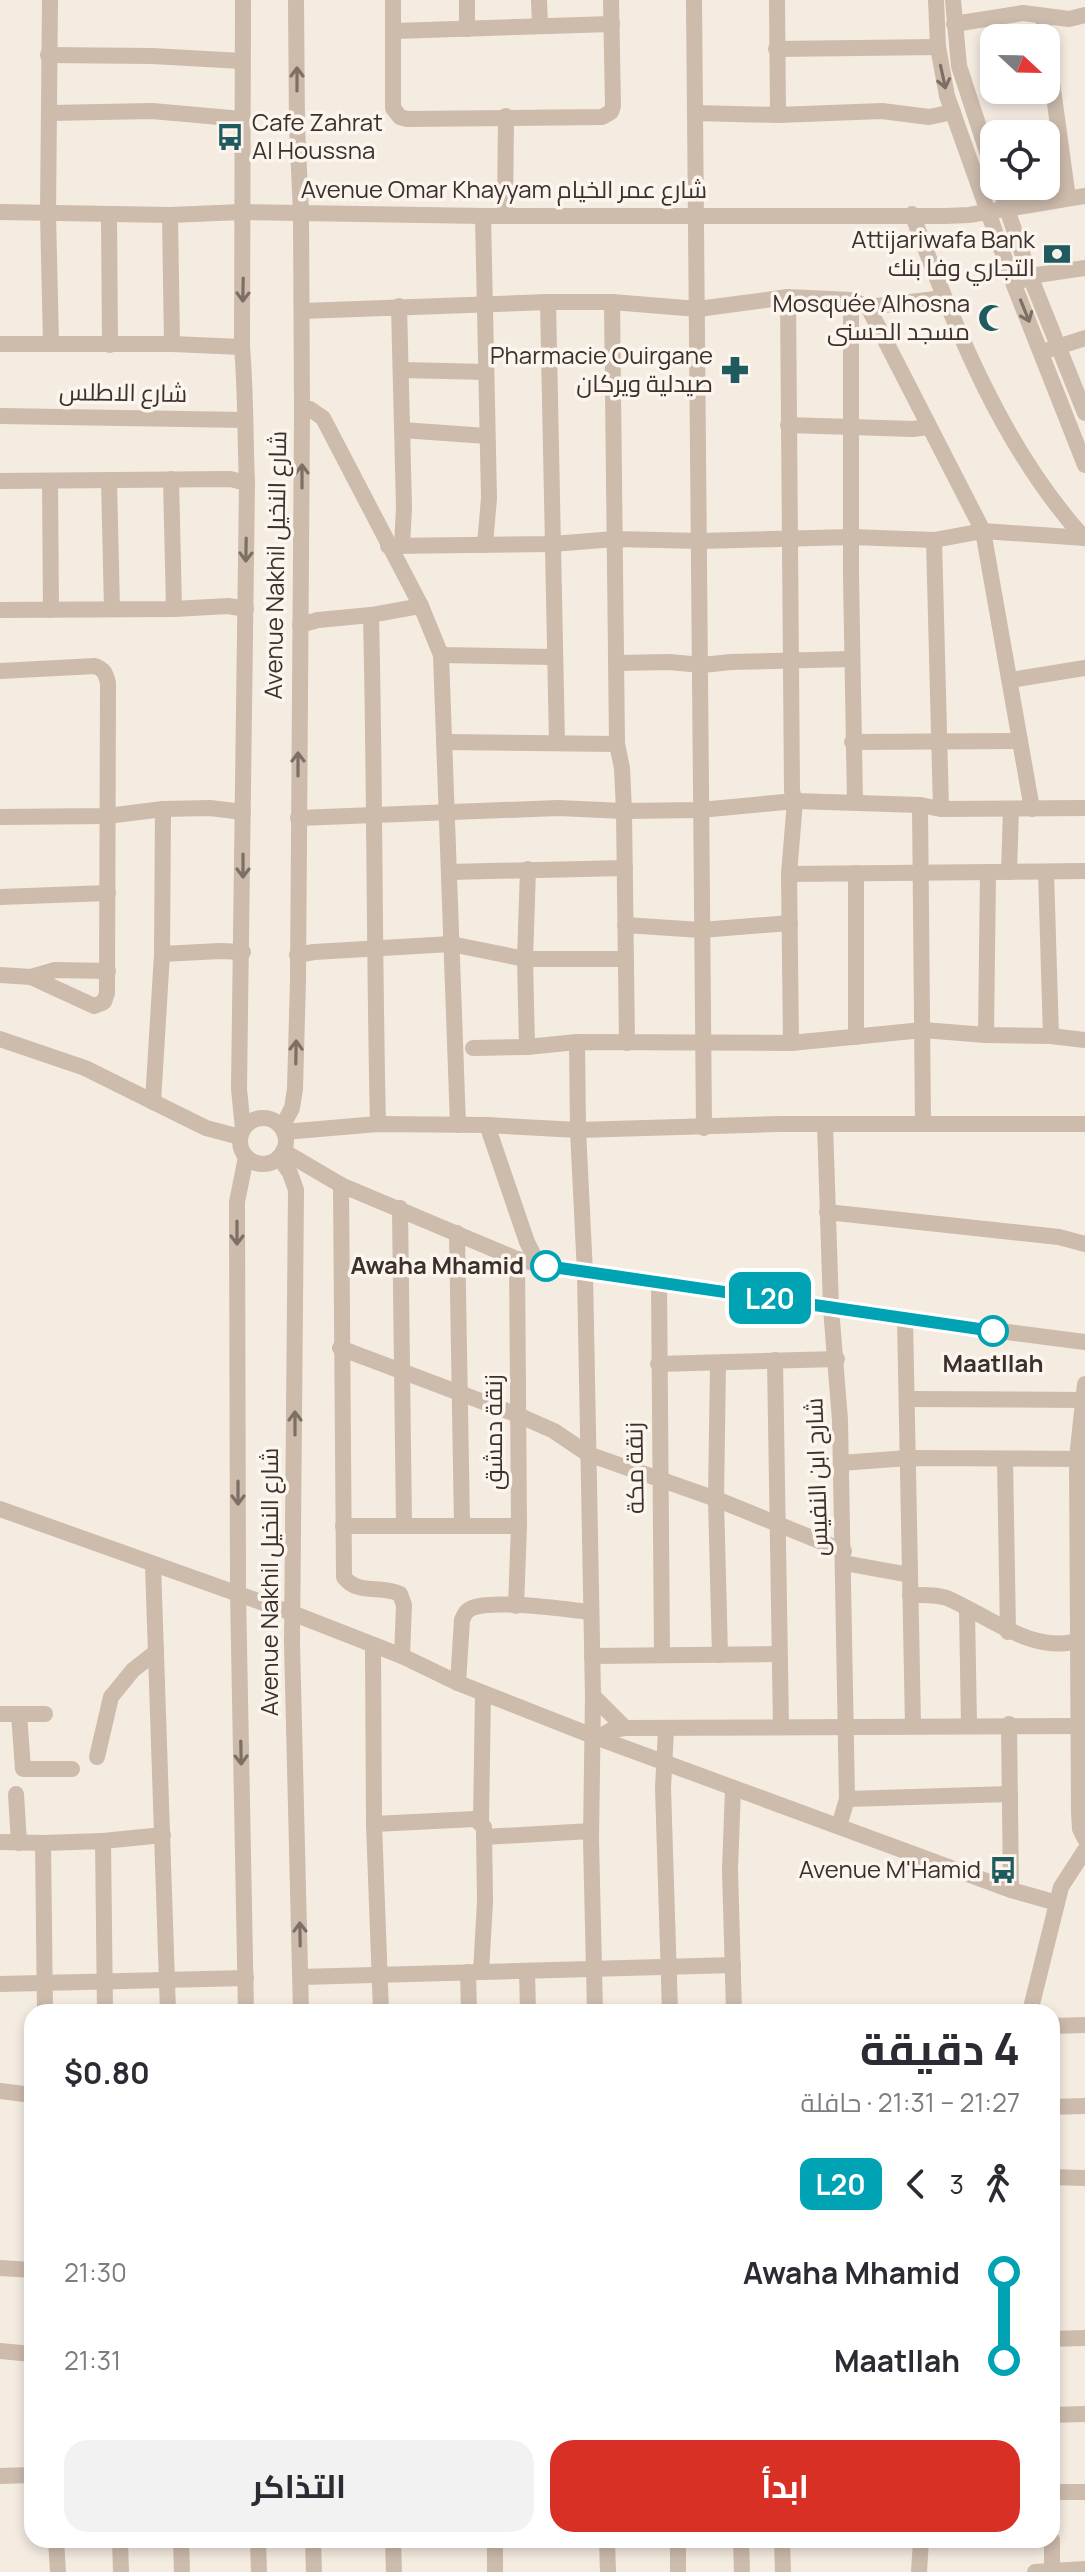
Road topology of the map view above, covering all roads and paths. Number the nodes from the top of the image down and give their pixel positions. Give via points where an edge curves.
1 (50, 0) edge
2 (243, 0) edge
3 (296, 0) edge
4 (393, 0) edge
5 (467, 0) edge
6 (539, 0) edge
7 (611, 0) edge
8 (694, 0) edge
9 (777, 0) edge
10 (936, 0) edge
11 (953, 0) edge
12 (1085, 15) edge
13 (1043, 17) junction
14 (612, 24) junction
15 (954, 24) junction
16 (540, 25) junction
17 (467, 29) junction
18 (394, 31) junction
19 (938, 47) junction
20 (776, 49) junction
21 (48, 55) junction
22 (242, 61) junction
23 (953, 112) junction
24 (50, 113) junction
25 (695, 113) junction
26 (778, 115) junction
27 (506, 116) junction
28 (242, 119) junction
29 (980, 131) edge
30 (1085, 196) edge
31 (1068, 198) junction
32 (1004, 200) edge
33 (1007, 209) junction
34 (0, 212) edge
35 (242, 212) junction
36 (989, 212) junction
37 (301, 213) junction
38 (48, 214) junction
39 (109, 214) junction
40 (912, 214) junction
41 (170, 215) junction
42 (697, 215) junction
43 (483, 216) junction
44 (505, 216) junction
45 (1085, 268) edge
46 (1030, 276) junction
47 (1014, 285) junction
48 (788, 297) junction
49 (944, 298) junction
50 (851, 300) junction
51 (548, 302) junction
52 (612, 302) junction
53 (399, 306) junction
54 (486, 306) junction
55 (868, 307) junction
56 (698, 309) junction
57 (302, 311) junction
58 (1085, 338) edge
59 (51, 343) junction
60 (0, 344) edge
61 (172, 344) junction
62 (110, 345) junction
63 (242, 347) junction
64 (1050, 349) junction
65 (402, 370) junction
66 (486, 372) junction
67 (302, 412) junction
68 (1085, 413) edge
69 (0, 416) edge
70 (244, 420) junction
71 (788, 425) junction
72 (850, 426) junction
73 (928, 427) junction
74 (402, 430) junction
75 (487, 436) junction
76 (1085, 465) edge
77 (171, 479) junction
78 (109, 480) junction
79 (0, 481) edge
80 (50, 481) junction
81 (247, 483) junction
82 (983, 531) junction
83 (851, 537) junction
84 (789, 538) junction
85 (1084, 538) edge
86 (615, 539) junction
87 (934, 540) junction
88 (701, 541) junction
89 (552, 544) junction
90 (485, 545) junction
91 (395, 546) junction
92 (421, 606) junction
93 (112, 609) junction
94 (174, 609) junction
95 (246, 609) junction
96 (0, 610) edge
97 (51, 610) junction
98 (371, 615) junction
99 (300, 625) junction
100 (441, 655) junction
101 (554, 657) junction
102 (852, 659) junction
103 (791, 661) junction
104 (616, 663) junction
105 (702, 665) junction
106 (1085, 668) edge
107 (0, 671) edge
108 (1011, 680) junction
109 (1020, 741) junction
110 (445, 742) junction
111 (852, 742) junction
112 (557, 743) junction
113 (940, 743) junction
114 (617, 744) junction
115 (795, 801) junction
116 (855, 802) junction
117 (920, 805) junction
118 (1085, 808) edge
119 (163, 809) junction
120 (941, 809) junction
121 (1011, 809) junction
122 (1032, 809) junction
123 (700, 810) junction
124 (624, 811) junction
125 (243, 812) junction
126 (376, 813) junction
127 (446, 813) junction
128 (107, 816) junction
129 (0, 817) edge
130 (298, 818) junction
131 (625, 868) junction
132 (528, 869) junction
133 (1085, 871) edge
134 (449, 872) junction
135 (988, 872) junction
136 (1009, 872) junction
137 (1046, 872) junction
138 (856, 873) junction
139 (921, 873) junction
140 (789, 874) junction
141 (108, 893) junction
142 (0, 897) edge
143 (790, 923) junction
144 (625, 925) junction
145 (701, 930) junction
146 (451, 944) junction
147 (374, 949) junction
148 (243, 952) junction
149 (162, 954) junction
150 (297, 955) junction
151 (525, 959) junction
152 (625, 959) junction
153 (108, 971) junction
154 (0, 975) edge
155 (31, 977) junction
156 (923, 1030) junction
157 (986, 1035) junction
158 (1051, 1036) junction
159 (856, 1037) junction
160 (0, 1039) edge
161 (1085, 1040) edge
162 (577, 1042) junction
163 (627, 1043) junction
164 (791, 1043) junction
165 (704, 1044) junction
166 (527, 1047) junction
167 (473, 1048) dead end
168 (153, 1102) junction
169 (923, 1123) junction
170 (378, 1124) junction
171 (825, 1124) junction
172 (1085, 1124) edge
173 (458, 1125) junction
174 (487, 1125) junction
175 (704, 1128) junction
176 (283, 1130) junction
177 (578, 1130) junction
178 (242, 1133) junction
179 (281, 1154) junction
180 (246, 1157) junction
181 (308, 1167) junction
182 (295, 1183) junction
183 (341, 1185) junction
184 (400, 1208) junction
185 (827, 1212) junction
186 (457, 1233) junction
187 (1085, 1244) edge
188 (517, 1259) junction
189 (538, 1264) junction
190 (585, 1273) junction
191 (659, 1282) junction
192 (831, 1308) junction
193 (905, 1319) junction
194 (1085, 1342) edge
195 (340, 1348) junction
196 (837, 1359) junction
197 (775, 1360) junction
198 (718, 1363) junction
199 (658, 1364) junction
200 (401, 1370) junction
201 (460, 1392) junction
202 (1084, 1395) edge
203 (907, 1399) junction
204 (518, 1415) junction
205 (1082, 1438) edge
206 (588, 1454) junction
207 (908, 1458) junction
208 (1081, 1458) edge
209 (1005, 1459) junction
210 (841, 1463) junction
211 (659, 1481) junction
212 (716, 1499) junction
213 (0, 1509) edge
214 (777, 1522) junction
215 (404, 1525) junction
216 (462, 1525) junction
217 (343, 1526) junction
218 (519, 1526) junction
219 (844, 1557) junction
220 (153, 1565) junction
221 (910, 1575) junction
222 (238, 1593) junction
223 (910, 1595) junction
224 (1081, 1599) edge
225 (516, 1606) junction
226 (967, 1610) junction
227 (590, 1612) junction
228 (292, 1613) junction
229 (1008, 1632) junction
230 (1081, 1639) edge
231 (373, 1645) junction
232 (156, 1652) junction
233 (778, 1654) junction
234 (662, 1655) junction
235 (720, 1655) junction
236 (402, 1656) junction
237 (592, 1656) junction
238 (458, 1683) junction
239 (483, 1693) junction
240 (593, 1696) junction
241 (0, 1714) edge
242 (19, 1714) junction
243 (45, 1714) dead end
244 (1009, 1724) junction
245 (847, 1725) junction
246 (913, 1725) junction
247 (969, 1725) junction
248 (1078, 1726) junction
249 (781, 1727) junction
250 (625, 1728) junction
251 (666, 1730) junction
252 (595, 1736) junction
253 (97, 1757) dead end
254 (665, 1760) junction
255 (72, 1769) dead end
256 (733, 1788) junction
257 (16, 1794) dead end
258 (1010, 1794) junction
259 (847, 1799) junction
260 (374, 1824) junction
261 (839, 1826) junction
262 (483, 1830) junction
263 (591, 1831) junction
264 (163, 1835) junction
265 (1085, 1839) edge
266 (103, 1841) junction
267 (0, 1842) edge
268 (19, 1843) junction
269 (43, 1843) junction
270 (1085, 1850) edge
271 (1011, 1890) junction
272 (1057, 1903) junction
273 (733, 1965) junction
274 (668, 1967) junction
275 (594, 1969) junction
276 (527, 1971) junction
277 (475, 1972) junction
278 (379, 1975) junction
279 (301, 1977) junction
280 (167, 1978) junction
281 (246, 1978) junction
282 (105, 1981) junction
283 (46, 1982) junction
284 (0, 1984) edge
285 (45, 2004) edge
286 (105, 2004) edge
287 (168, 2004) edge
288 (246, 2004) edge
289 (301, 2004) edge
290 (381, 2004) edge
291 (470, 2004) edge
292 (528, 2004) edge
293 (595, 2004) edge
294 (670, 2004) edge
295 (734, 2004) edge
296 (1032, 2004) edge
297 (1085, 2025) edge
298 (1060, 2026) edge
299 (0, 2091) edge
300 (24, 2094) edge
301 (1085, 2106) edge
302 (1060, 2107) edge
303 (1060, 2177) edge
304 (1085, 2178) edge
305 (0, 2268) edge
306 (24, 2270) edge
307 (1085, 2338) edge
308 (1060, 2339) edge
309 (0, 2351) edge
310 (24, 2353) edge
311 (1085, 2414) edge
312 (1060, 2415) edge
313 (24, 2475) edge
314 (0, 2476) edge
315 (1060, 2492) edge
316 (1085, 2492) edge
317 (56, 2548) edge
318 (120, 2548) edge
319 (181, 2548) edge
320 (258, 2548) edge
321 (313, 2548) edge
322 (393, 2548) edge
323 (495, 2548) edge
324 (607, 2548) edge
325 (678, 2548) edge
326 (741, 2548) edge
327 (782, 2548) edge
328 (920, 2548) edge
329 (1052, 2548) edge
330 (1085, 2569) edge
331 (1052, 2571) edge
332 (58, 2572) edge
333 (121, 2572) edge
334 (182, 2572) edge
335 (259, 2572) edge
336 (314, 2572) edge
337 (394, 2572) edge
338 (495, 2572) edge
339 (608, 2572) edge
340 (678, 2572) edge
341 (742, 2572) edge
342 (783, 2572) edge
343 (919, 2572) edge
344 (1035, 2572) edge

1 - 21 street
2 - 22 street, Avenue Nakhil شارع النخيل
37 -> 3 street, Avenue Nakhil شارع النخيل
4 - 18 street
5 - 17 street
6 - 16 street
7 - 14 street
8 - 25 street
9 - 20 street
10 - 19 street
11 - 15 street
12 - 13 street
13 - 15 street via 1015,14
13 - 31 street
14 - 16 street
14 - 27 street via 611,112 602,117
15 - 29 street via 964,84
16 - 17 street
17 - 18 street
18 - 27 street via 393,108 400,117
19 - 20 street
19 -> 23 street
20 - 26 street
21 - 22 street
21 - 24 street
22 - 28 street, Avenue Nakhil شارع النخيل
23 - 26 street via 929,117 882,111
23 - 36 street
24 - 28 street via 152,111
24 - 38 street
25 - 26 street
25 - 42 street
27 - 44 street
28 - 35 street, Avenue Nakhil شارع النخيل
30 - 31 street, Avenue Omar Khayyam شارع عمر الخيام
31 - 33 street, Avenue Omar Khayyam شارع عمر الخيام
32 - 33 street
33 - 36 street, Avenue Omar Khayyam شارع عمر الخيام
33 - 46 street
34 - 38 street, Avenue Omar Khayyam شارع عمر الخيام
35 - 37 street, Avenue Omar Khayyam شارع عمر الخيام
35 - 41 street, Avenue Omar Khayyam شارع عمر الخيام
35 -> 63 street, Avenue Nakhil شارع النخيل
36 - 40 street, Avenue Omar Khayyam شارع عمر الخيام
36 - 47 street
37 - 43 street, Avenue Omar Khayyam شارع عمر الخيام
37 - 57 street, Avenue Nakhil شارع النخيل
38 - 39 street, Avenue Omar Khayyam شارع عمر الخيام
38 - 59 street
39 - 41 street, Avenue Omar Khayyam شارع عمر الخيام
39 - 62 street
40 - 42 street, Avenue Omar Khayyam شارع عمر الخيام
40 - 49 street
41 - 61 street
42 - 44 street, Avenue Omar Khayyam شارع عمر الخيام
42 - 56 street
43 - 44 street, Avenue Omar Khayyam شارع عمر الخيام
43 - 54 street
45 - 46 street
46 - 47 street
46 - 64 street
47 -> 64 street
48 - 50 street
48 - 56 street
48 - 71 street
49 - 55 street
49 - 85 street via 1016,446
50 - 55 street
50 - 72 street
51 - 52 street
51 - 54 street
51 - 89 street
52 - 56 street
52 - 86 street
53 - 54 street
53 - 57 street
53 - 65 street
54 - 66 street
55 - 73 street
56 - 88 street
57 - 67 street, Avenue Nakhil شارع النخيل
58 - 64 street
59 - 60 street
59 - 62 street
61 - 62 street
61 - 63 street
63 - 70 street, Avenue Nakhil شارع النخيل
64 - 68 street
64 - 76 street
65 - 66 street
65 - 74 street
66 - 75 street
67 - 91 street via 310,409 323,418
99 -> 67 street, Avenue Nakhil شارع النخيل
69 - 70 street, شارع الاطلس
70 - 81 street, Avenue Nakhil شارع النخيل
71 - 72 street
71 - 84 street
72 - 73 street
72 - 83 street
73 - 82 street
74 - 75 street
74 - 91 street
75 - 90 street
77 - 78 street
77 - 81 street
77 - 94 street
78 - 80 street
78 - 93 street
79 - 80 street
80 - 97 street
81 -> 95 street, Avenue Nakhil شارع النخيل
82 - 85 street
82 - 87 street
82 - 108 street
83 - 84 street
83 - 87 street
83 - 102 street
84 - 88 street
84 - 103 street
86 - 88 street
86 - 89 street
86 - 104 street
87 - 113 street
88 - 105 street
89 - 90 street
89 - 101 street
90 - 91 street
91 - 92 street
92 - 98 street
92 - 100 street
93 - 94 street
93 - 97 street
94 - 95 street
95 - 125 street, Avenue Nakhil شارع النخيل
96 - 97 street
98 - 99 street
98 - 126 street
130 -> 99 street, Avenue Nakhil شارع النخيل
100 - 101 street
100 - 110 street
101 - 112 street
102 - 103 street
102 - 111 street
103 - 105 street
103 - 115 street
104 - 105 street
104 - 114 street
105 - 123 street
106 - 108 street
107 - 128 street via 102,669 108,683
108 - 109 street
109 - 113 street
109 - 122 street
110 - 112 street
110 - 127 street
111 - 113 street
111 - 116 street
112 - 114 street
113 - 120 street
114 - 124 street
115 - 116 street
115 - 123 street
115 - 140 street
116 - 117 street
117 - 120 street
117 - 139 street
118 - 122 street
119 - 125 street
119 - 128 street
119 - 149 street
120 - 121 street
121 - 122 street
121 - 136 street
123 - 124 street
123 - 145 street
124 - 127 street
124 - 131 street
125 -> 148 street, Avenue Nakhil شارع النخيل
126 - 127 street
126 - 130 street
126 - 147 street
127 - 134 street
128 - 129 street
128 - 141 street
130 - 150 street, Avenue Nakhil شارع النخيل
131 - 132 street
131 - 144 street
132 - 134 street
132 - 151 street
133 - 137 street
134 - 146 street
135 - 136 street
135 - 139 street
135 - 157 street
136 - 137 street
137 - 158 street
138 - 139 street
138 - 140 street
138 - 159 street
139 - 156 street
140 - 143 street
141 - 142 street
141 - 153 street
143 - 145 street
143 - 164 street
144 - 145 street
144 - 152 street
145 - 165 street
146 - 147 street
146 - 151 street
146 - 173 street
147 - 150 street
147 - 170 street
148 - 149 street
148 - 178 street, Avenue Nakhil شارع النخيل
149 - 168 street
176 -> 150 street, Avenue Nakhil شارع النخيل via 295,1089
151 - 152 street
151 - 166 street
152 - 163 street
153 - 155 street via 55,970
153 - 155 street via 100,1006
154 - 155 street
156 - 157 street
156 - 159 street
156 - 169 street
157 - 158 street
158 - 161 street
159 - 164 street
160 - 168 street via 85,1068
162 - 163 street
162 - 166 street
162 - 177 street
163 - 165 street
164 - 165 street
165 - 175 street
166 - 167 street
168 - 178 street via 206,1128
169 - 171 street
169 - 172 street
170 - 173 street
170 - 176 street
171 - 175 street
171 - 185 street, شارح ابن النفيس
173 - 174 street
174 - 177 street
174 - 189 street
175 - 177 street
176 - 178 street via 265,1117 250,1121
176 - 179 street
177 - 190 street
178 - 180 street
179 - 180 street via 262,1164
179 - 181 street
179 - 182 street
180 -> 222 street, Avenue Nakhil شارع النخيل via 237,1202
181 - 182 street via 299,1171
181 - 183 street
228 -> 182 street, Avenue Nakhil شارع النخيل
183 - 184 street
183 - 195 street
184 - 186 street
184 - 200 street
185 - 187 street
185 - 192 street, شارح ابن النفيس
186 - 188 street
186 - 201 street
188 - 189 street
188 - 204 street, زنقة دمشق
189 - 190 street
190 - 191 street
190 - 206 street
191 - 192 street
191 - 199 street, زنقة مكة
192 - 193 street
192 - 196 street, شارح ابن النفيس
193 - 194 street
193 - 203 street
195 - 200 street
195 - 217 street
196 - 197 street
196 - 210 street, شارح ابن النفيس
197 - 198 street
197 - 214 street
198 - 199 street
198 - 212 street
199 - 211 street, زنقة مكة
200 - 201 street
200 - 215 street
201 - 204 street
201 - 216 street
202 - 203 street
202 - 205 street
203 - 207 street
204 - 206 street
204 - 218 street, زنقة دمشق
205 - 208 street
206 - 211 street
206 - 227 street
207 - 209 street
207 - 210 street
207 - 221 street
208 - 209 street
208 - 224 street
209 - 229 street
210 - 219 street, شارح ابن النفيس
211 - 212 street
211 - 234 street, زنقة مكة
212 - 214 street
212 - 235 street
213 - 220 street
214 - 219 street
214 - 233 street
215 - 216 street
215 - 217 street
216 - 218 street
217 - 236 street via 344,1577 349,1584 400,1594
218 - 225 street, زنقة دمشق
219 - 221 street
219 - 245 street, شارح ابن النفيس
220 - 222 street
220 - 232 street
221 - 223 street
222 - 228 street
222 -> 281 street, Avenue Nakhil شارع النخيل
223 - 226 street via 937,1595
223 - 246 street
224 - 230 street
225 - 227 street
225 - 238 street via 466,1611
226 - 229 street
226 - 247 street
227 - 237 street
228 - 231 street
279 -> 228 street, Avenue Nakhil شارع النخيل
229 - 230 street via 1059,1643
230 - 248 street
231 - 236 street
231 - 260 street
232 - 253 street via 111,1697
232 - 264 street
233 - 235 street
233 - 249 street
234 - 235 street
234 - 237 street
236 - 238 street
237 - 240 street
238 - 239 street
239 - 252 street
239 - 262 street
240 - 250 street
240 - 252 street
241 - 242 street
242 - 243 street
242 - 255 street via 23,1769
244 - 247 street
244 - 248 street
244 - 258 street
245 - 246 street
245 - 249 street
245 - 259 street, شارح ابن النفيس
246 - 247 street
248 - 265 street via 1080,1829
249 - 251 street
250 - 251 street
250 - 252 street
251 - 254 street
252 - 254 street
252 - 263 street
254 - 256 street
254 - 274 street
256 - 261 street
256 - 273 street
257 - 268 street
258 - 259 street
258 - 271 street
259 - 261 street, شارح ابن النفيس
260 - 262 street via 475,1819
260 - 278 street
261 - 271 street
262 - 263 street
262 - 277 street via 485,1902
263 - 275 street
264 - 266 street
264 - 280 street
266 - 269 street
266 - 282 street
267 - 268 street
268 - 269 street
269 - 283 street
270 - 272 street via 1066,1876
271 - 272 street
272 - 296 street
273 - 274 street
273 - 295 street
274 - 275 street
274 - 294 street
275 - 276 street
275 - 293 street
276 - 277 street
276 - 292 street
277 - 278 street
277 - 291 street
278 - 279 street
278 - 290 street
279 - 289 street, Avenue Nakhil شارع النخيل
280 - 281 street
280 - 282 street
280 - 287 street
281 - 288 street, Avenue Nakhil شارع النخيل
282 - 283 street
282 - 286 street
283 - 284 street
283 - 285 street
297 - 298 street
299 - 300 street
301 - 302 street
303 - 304 street
305 - 306 street
307 - 308 street
309 - 310 street
311 - 312 street
313 - 314 street
315 - 316 street
317 - 332 street
318 - 333 street
319 - 334 street
320 - 335 street
321 - 336 street
322 - 337 street
323 - 338 street
324 - 339 street
325 - 340 street
326 - 341 street
327 - 342 street
328 - 343 street
329 - 331 street
330 - 331 street
331 - 344 street

